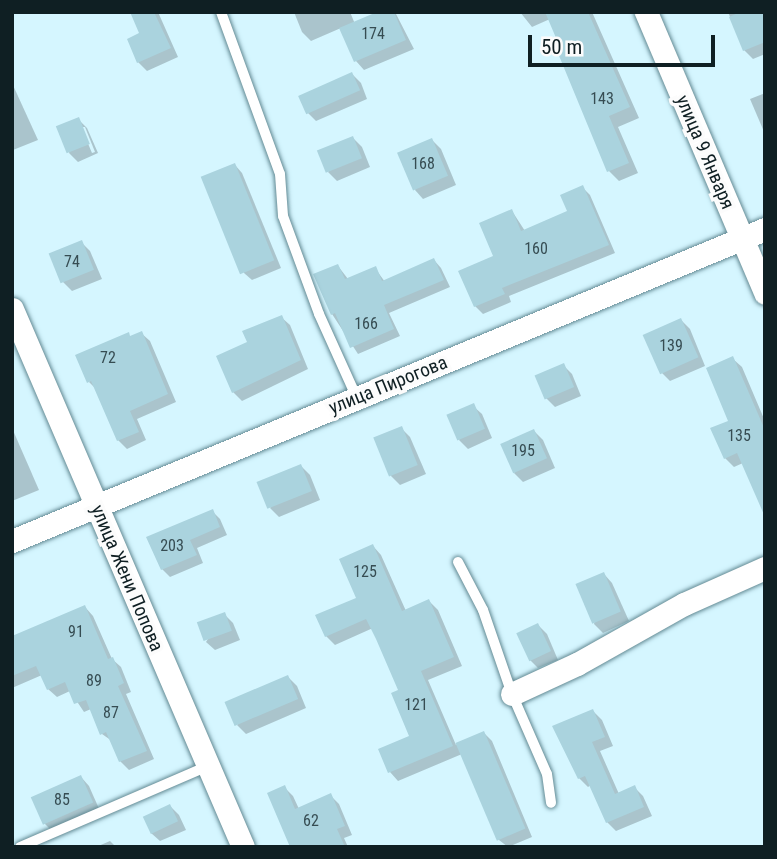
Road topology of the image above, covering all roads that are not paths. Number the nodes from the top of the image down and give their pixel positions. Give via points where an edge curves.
1 (221, 12) edge
2 (646, 12) edge
3 (765, 229) edge
4 (742, 239) junction
5 (765, 293) edge
6 (12, 309) edge
7 (357, 398) junction
8 (95, 505) junction
9 (12, 541) edge
10 (458, 562) dead end
11 (765, 568) edge
12 (512, 694) junction
13 (208, 766) junction
14 (551, 803) dead end
15 (20, 847) edge
16 (243, 847) edge

1 - 7 lane via 280,174 283,216 319,314
2 - 4 street, улица 9 Января
3 - 4 street, улица Пирогова
4 - 5 street, улица 9 Января
4 - 7 street, улица Пирогова
6 - 8 street, улица Жени Попова
7 - 8 street, улица Пирогова
8 - 9 street, улица Пирогова
8 - 13 street, улица Жени Попова
10 - 12 lane via 483,610
11 - 12 street via 684,604 577,664
12 - 14 lane via 547,774
13 - 15 lane
13 - 16 street, улица Жени Попова

